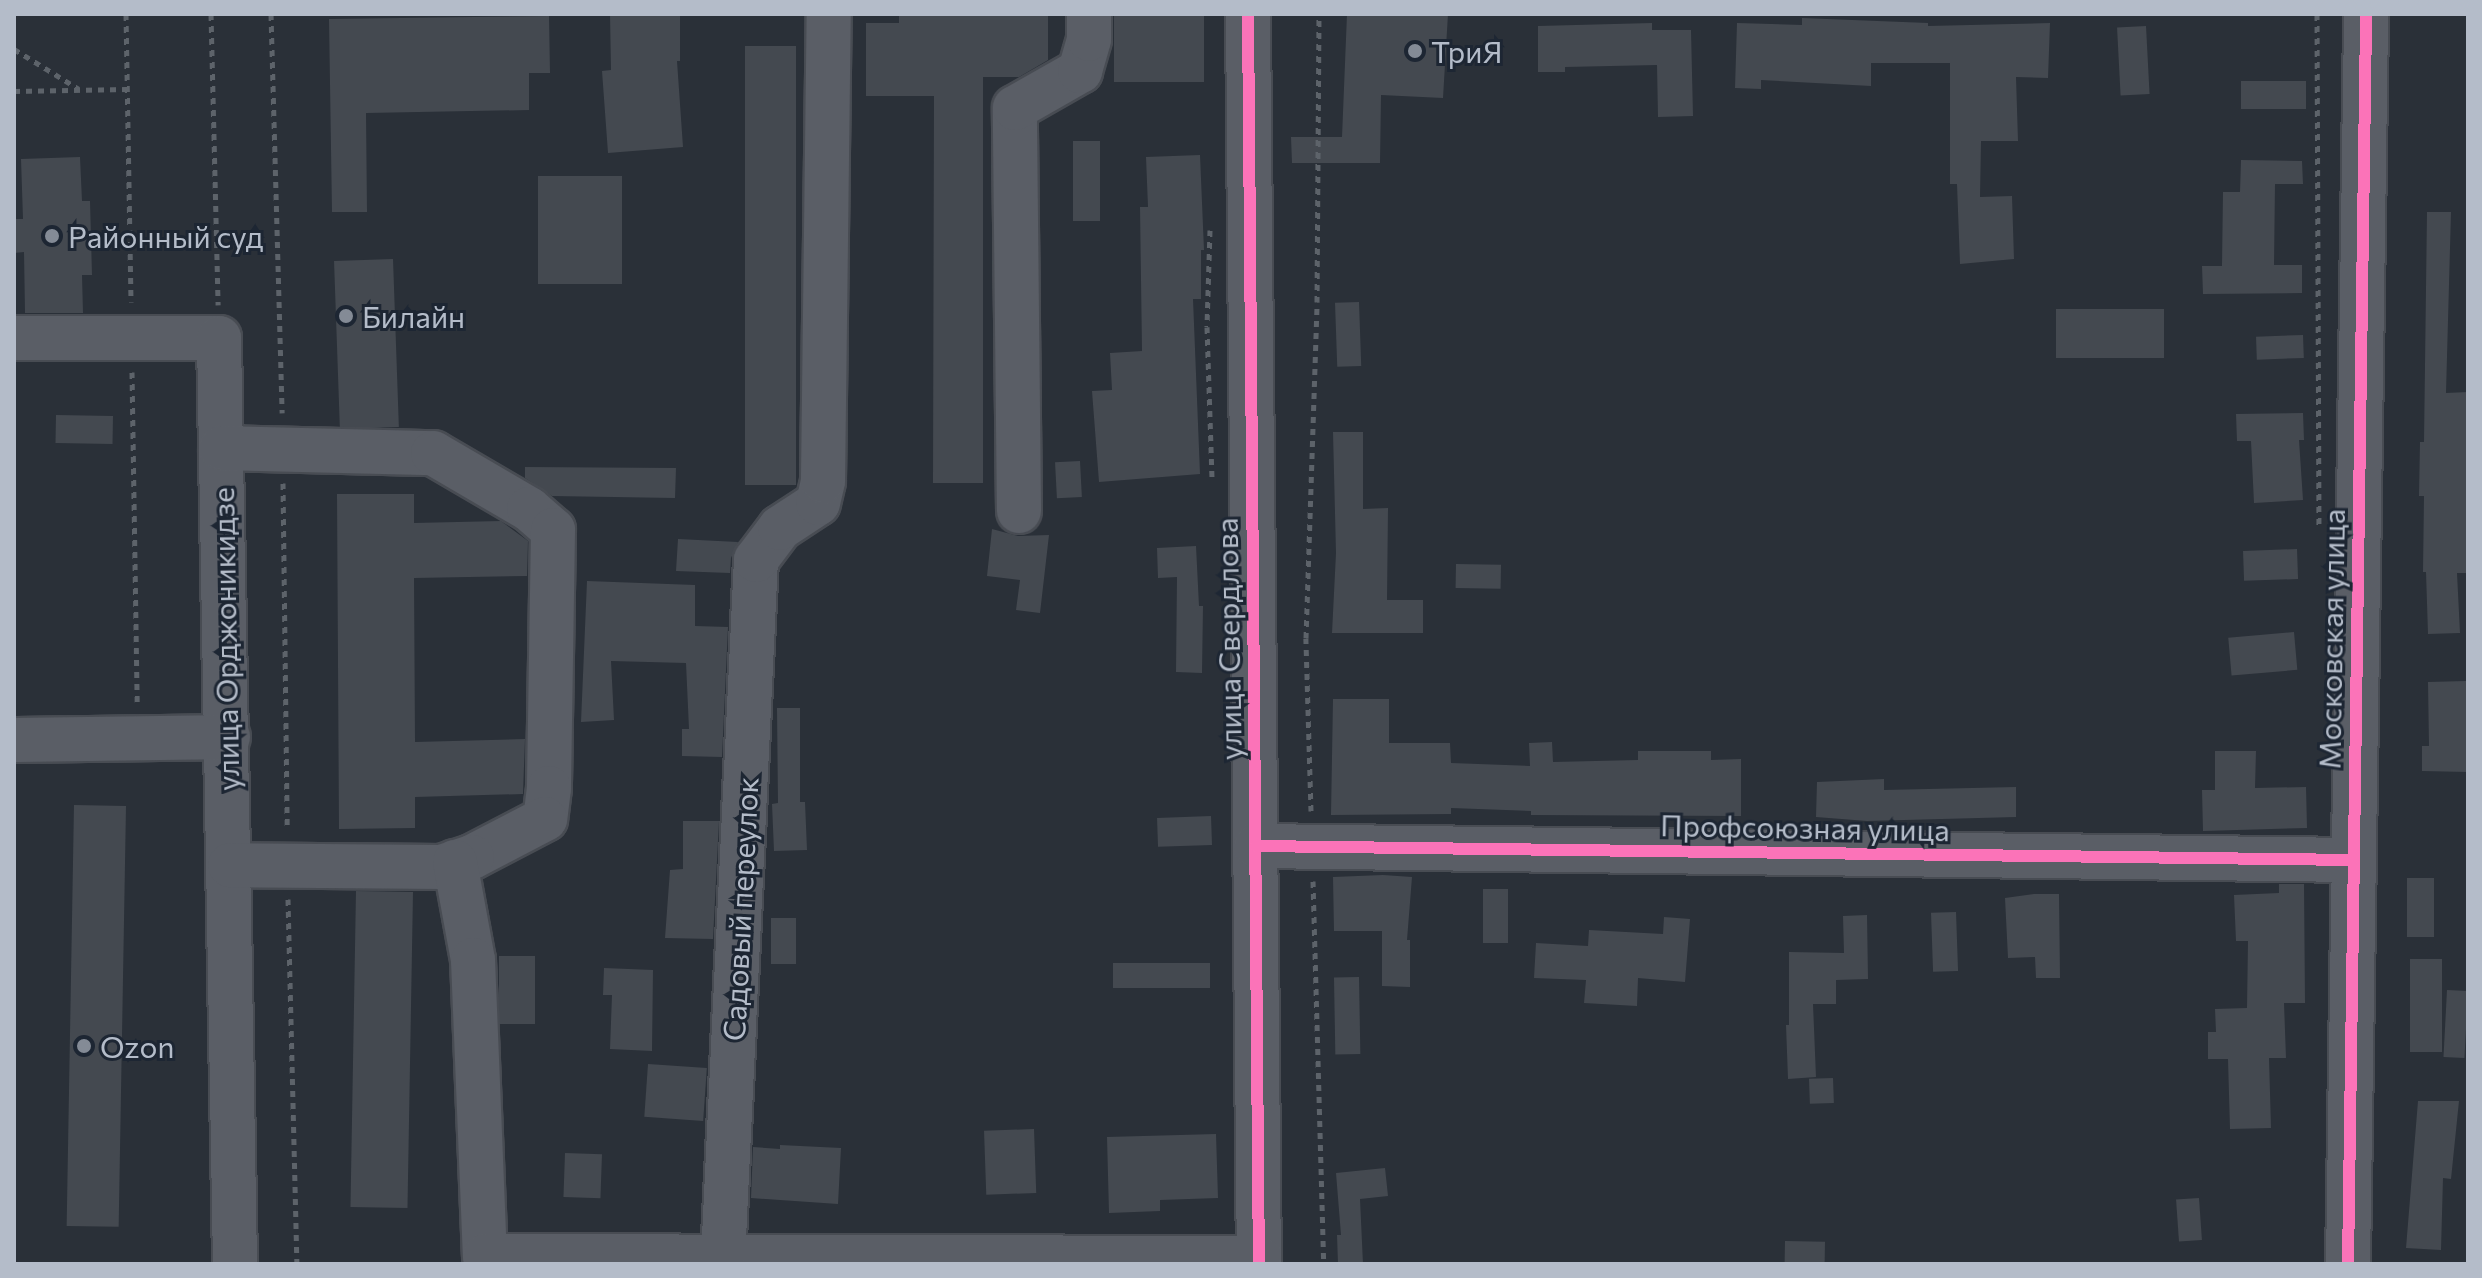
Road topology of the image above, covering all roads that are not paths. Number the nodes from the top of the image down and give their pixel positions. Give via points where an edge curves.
1 (829, 14) edge
2 (1089, 14) edge
3 (1248, 14) edge
4 (2366, 14) edge
5 (14, 338) edge
6 (221, 448) junction
7 (1019, 511) dead end
8 (228, 737) junction
9 (14, 740) edge
10 (1256, 846) junction
11 (2354, 860) junction
12 (455, 862) junction
13 (230, 865) junction
14 (723, 1259) junction
15 (1259, 1261) edge
16 (235, 1264) edge
17 (2348, 1264) edge

1 - 14 street, Садовый переулок via 823,481 818,503 780,528 756,560
2 - 7 street via 1080,71 1015,108
3 - 10 street, улица Свердлова
4 - 11 street, Московская улица
5 - 6 street, улица Орджоникидзе via 219,338
6 - 8 street, улица Орджоникидзе
6 - 12 street via 433,453 529,509 553,530 545,819
8 - 9 street
8 - 13 street, улица Орджоникидзе
10 - 11 street, Профсоюзная улица
10 - 15 street, улица Свердлова
11 - 17 street, Московская улица
12 - 13 street via 441,867
12 - 14 street via 473,960 485,1256
13 - 16 street, улица Орджоникидзе
14 - 15 street

